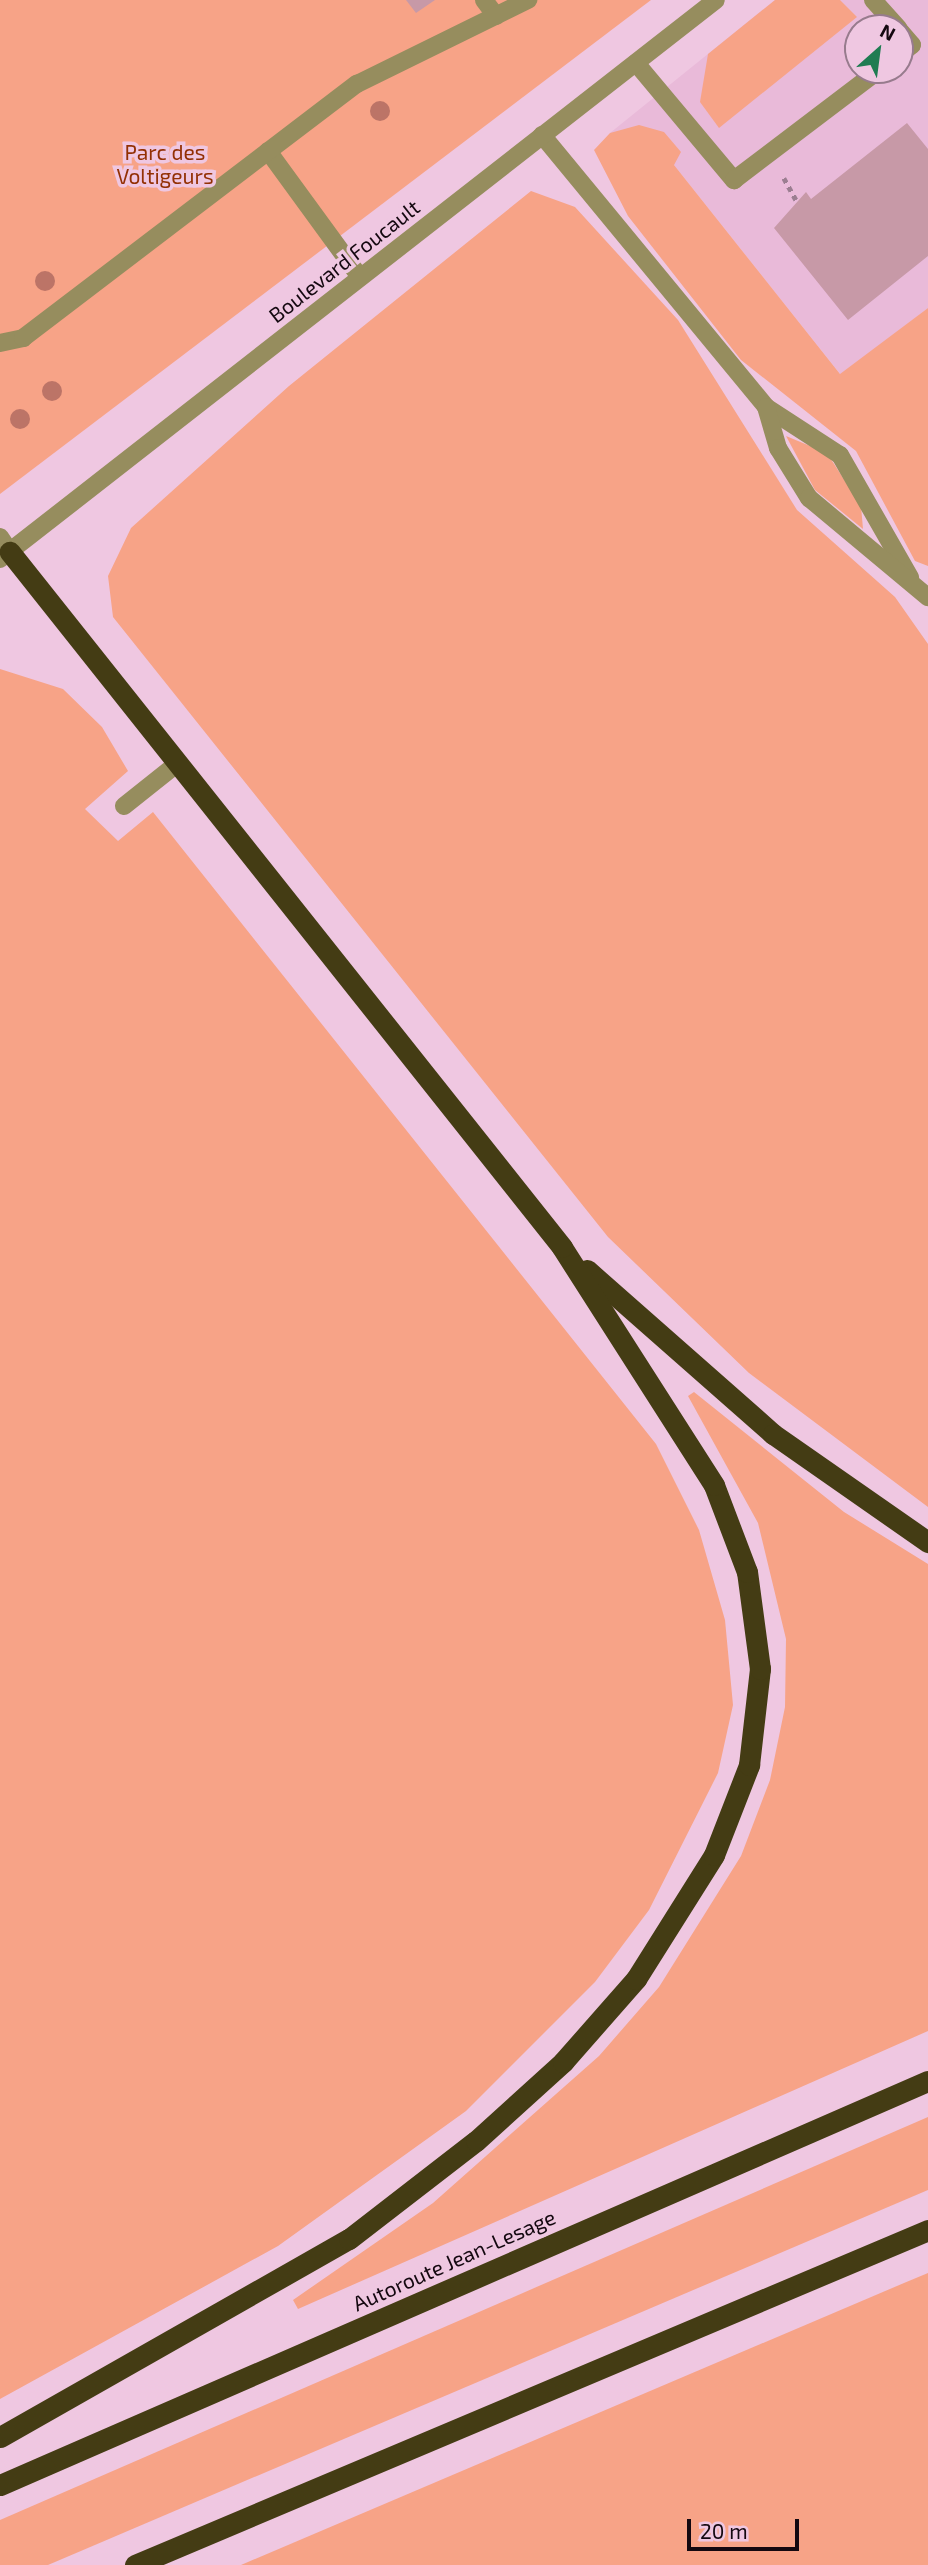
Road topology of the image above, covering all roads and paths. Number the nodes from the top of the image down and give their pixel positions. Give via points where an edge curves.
1 (484, 0) edge
2 (528, 0) edge
3 (716, 0) edge
4 (873, 0) edge
5 (886, 14) edge
6 (496, 16) junction
7 (636, 63) junction
8 (861, 84) edge
9 (542, 135) junction
10 (268, 151) junction
11 (797, 193) dead end
12 (796, 200) dead end
13 (360, 277) junction
14 (0, 343) edge
15 (766, 407) junction
16 (3, 549) edge
17 (910, 577) junction
18 (928, 597) edge
19 (178, 763) junction
20 (124, 806) dead end
21 (562, 1247) junction
22 (928, 1542) edge
23 (928, 2081) edge
24 (928, 2230) edge
25 (0, 2437) edge
26 (0, 2485) edge
27 (135, 2565) edge

1 - 6 street
2 - 6 street
3 - 7 street, Boulevard Foucault
4 - 5 street
6 - 10 street via 357,84
7 - 8 street via 734,180
7 - 9 street, Boulevard Foucault
9 - 13 street, Boulevard Foucault
9 - 15 street
10 - 13 street
10 - 14 street via 23,338
11 - 12 path
13 - 16 street, Boulevard Foucault
15 - 17 street via 840,455
15 - 17 street via 778,448 809,498
16 - 19 highway
17 - 18 street
19 - 20 street
19 - 21 highway
21 - 22 highway via 773,1434
21 - 25 highway via 701,1462 741,1551 758,1637 759,1701 749,1765 730,1822 696,1889 636,1979 563,2062 477,2141 314,2262
23 - 26 highway, Autoroute Jean-Lesage
24 - 27 highway

